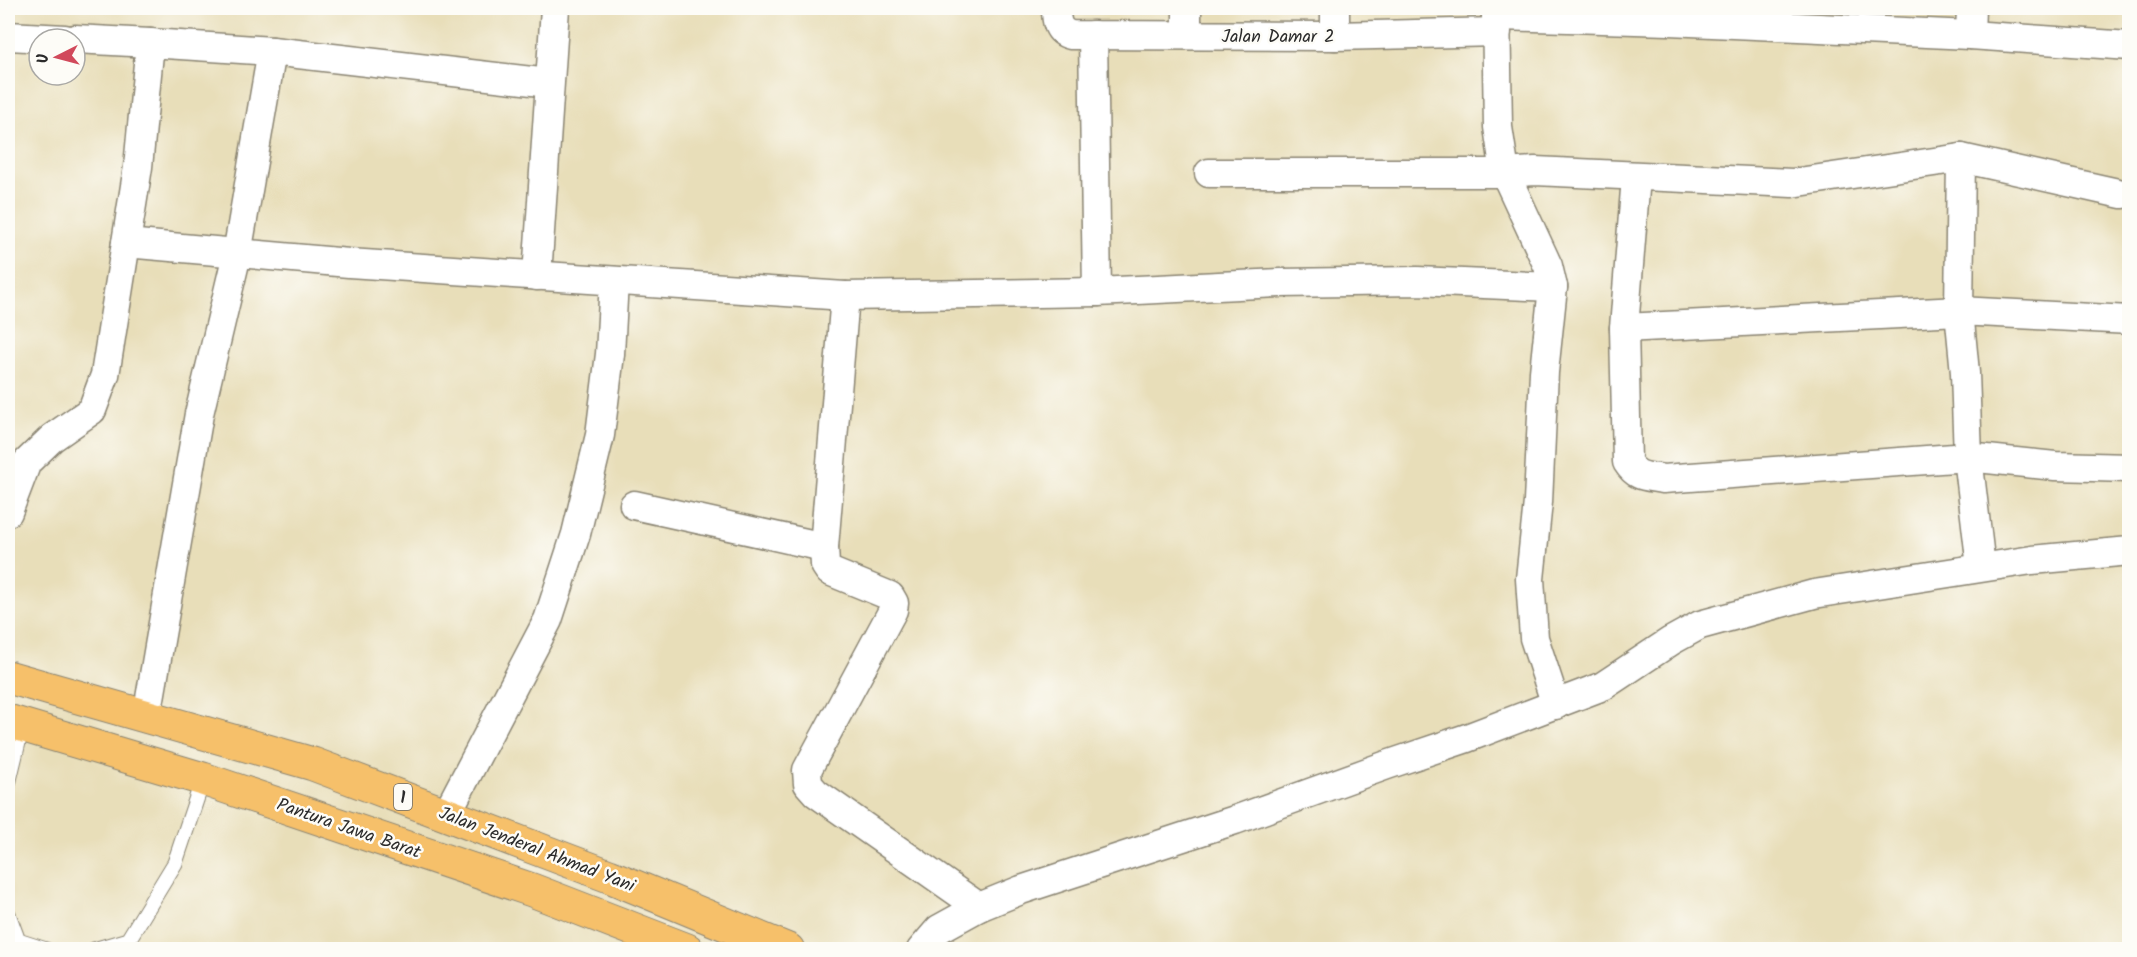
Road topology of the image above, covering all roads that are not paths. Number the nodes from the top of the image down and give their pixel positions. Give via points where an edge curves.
1 (555, 8) edge
2 (1187, 8) edge
3 (1335, 8) edge
4 (1669, 14) edge
5 (1059, 19) edge
6 (1496, 19) edge
7 (1971, 21) edge
8 (1093, 35) junction
9 (1187, 35) junction
10 (8, 36) edge
11 (1335, 36) junction
12 (27, 37) edge
13 (87, 40) edge
14 (150, 43) junction
15 (2130, 46) edge
16 (272, 51) junction
17 (549, 83) junction
18 (1961, 158) junction
19 (1209, 173) dead end
20 (1505, 173) junction
21 (1636, 177) junction
22 (2130, 193) edge
23 (126, 243) junction
24 (237, 254) junction
25 (537, 276) junction
26 (614, 281) junction
27 (1553, 287) junction
28 (1097, 292) junction
29 (845, 296) junction
30 (1959, 311) junction
31 (2130, 321) edge
32 (1624, 328) junction
33 (1968, 457) junction
34 (2130, 468) edge
35 (634, 505) dead end
36 (8, 512) edge
37 (825, 547) junction
38 (2130, 551) edge
39 (1981, 567) junction
40 (20, 680) edge
41 (1556, 705) junction
42 (147, 716) junction
43 (15, 723) edge
44 (215, 735) junction
45 (203, 779) junction
46 (8, 784) edge
47 (447, 813) junction
48 (979, 907) junction
49 (8, 914) edge
50 (46, 950) edge
51 (94, 950) edge
52 (687, 950) edge
53 (788, 950) edge
54 (921, 950) edge

1 - 17 street
2 - 9 street
3 - 11 street
4 - 6 street, Jalan Damar 2
4 - 7 street, Jalan Damar 2
5 - 8 street, Jalan Damar 2 via 1065,34
6 - 11 street, Jalan Damar 2
6 - 20 street via 1498,127
7 - 15 street, Jalan Damar 2
8 - 9 street, Jalan Damar 2
8 - 28 street
9 - 11 street, Jalan Damar 2
10 - 12 street
13 - 14 street
14 - 16 street
14 - 23 street
16 - 17 street
16 - 24 street
17 - 25 street
18 - 21 street via 1792,183
18 - 22 street
18 - 30 street
19 - 20 street
20 - 21 street
20 - 27 street via 1548,266
21 - 32 street
23 - 24 street
23 - 36 street via 105,375 92,410 52,438 27,462
24 - 25 street
24 - 42 street via 199,414
25 - 26 street
26 - 29 street
26 - 47 street via 600,435 572,545 548,620
27 - 28 street via 1417,281
27 - 41 street via 1530,579 1534,638
28 - 29 street
29 - 37 street
30 - 31 street
30 - 32 street
30 - 33 street
32 - 33 street via 1627,462 1641,476 1663,479
33 - 34 street
33 - 39 street
35 - 37 street
37 - 48 street via 829,571 890,596 894,603 807,770 808,784
38 - 39 street
39 - 41 street via 1814,594 1700,625 1602,686
40 - 42 highway, Jalan Jenderal Ahmad Yani / 1
40 - 43 highway
41 - 48 street
42 - 44 highway, Jalan Jenderal Ahmad Yani / 1
43 - 45 highway, Pantura Jawa Barat
43 - 46 lane
44 - 45 highway
44 - 47 highway, Jalan Jenderal Ahmad Yani / 1 via 313,764
45 - 51 lane via 175,863 128,940
45 - 52 highway, Pantura Jawa Barat via 532,890
47 - 53 highway, Jalan Jenderal Ahmad Yani / 1
48 - 54 street via 939,929
49 - 50 lane via 18,941

